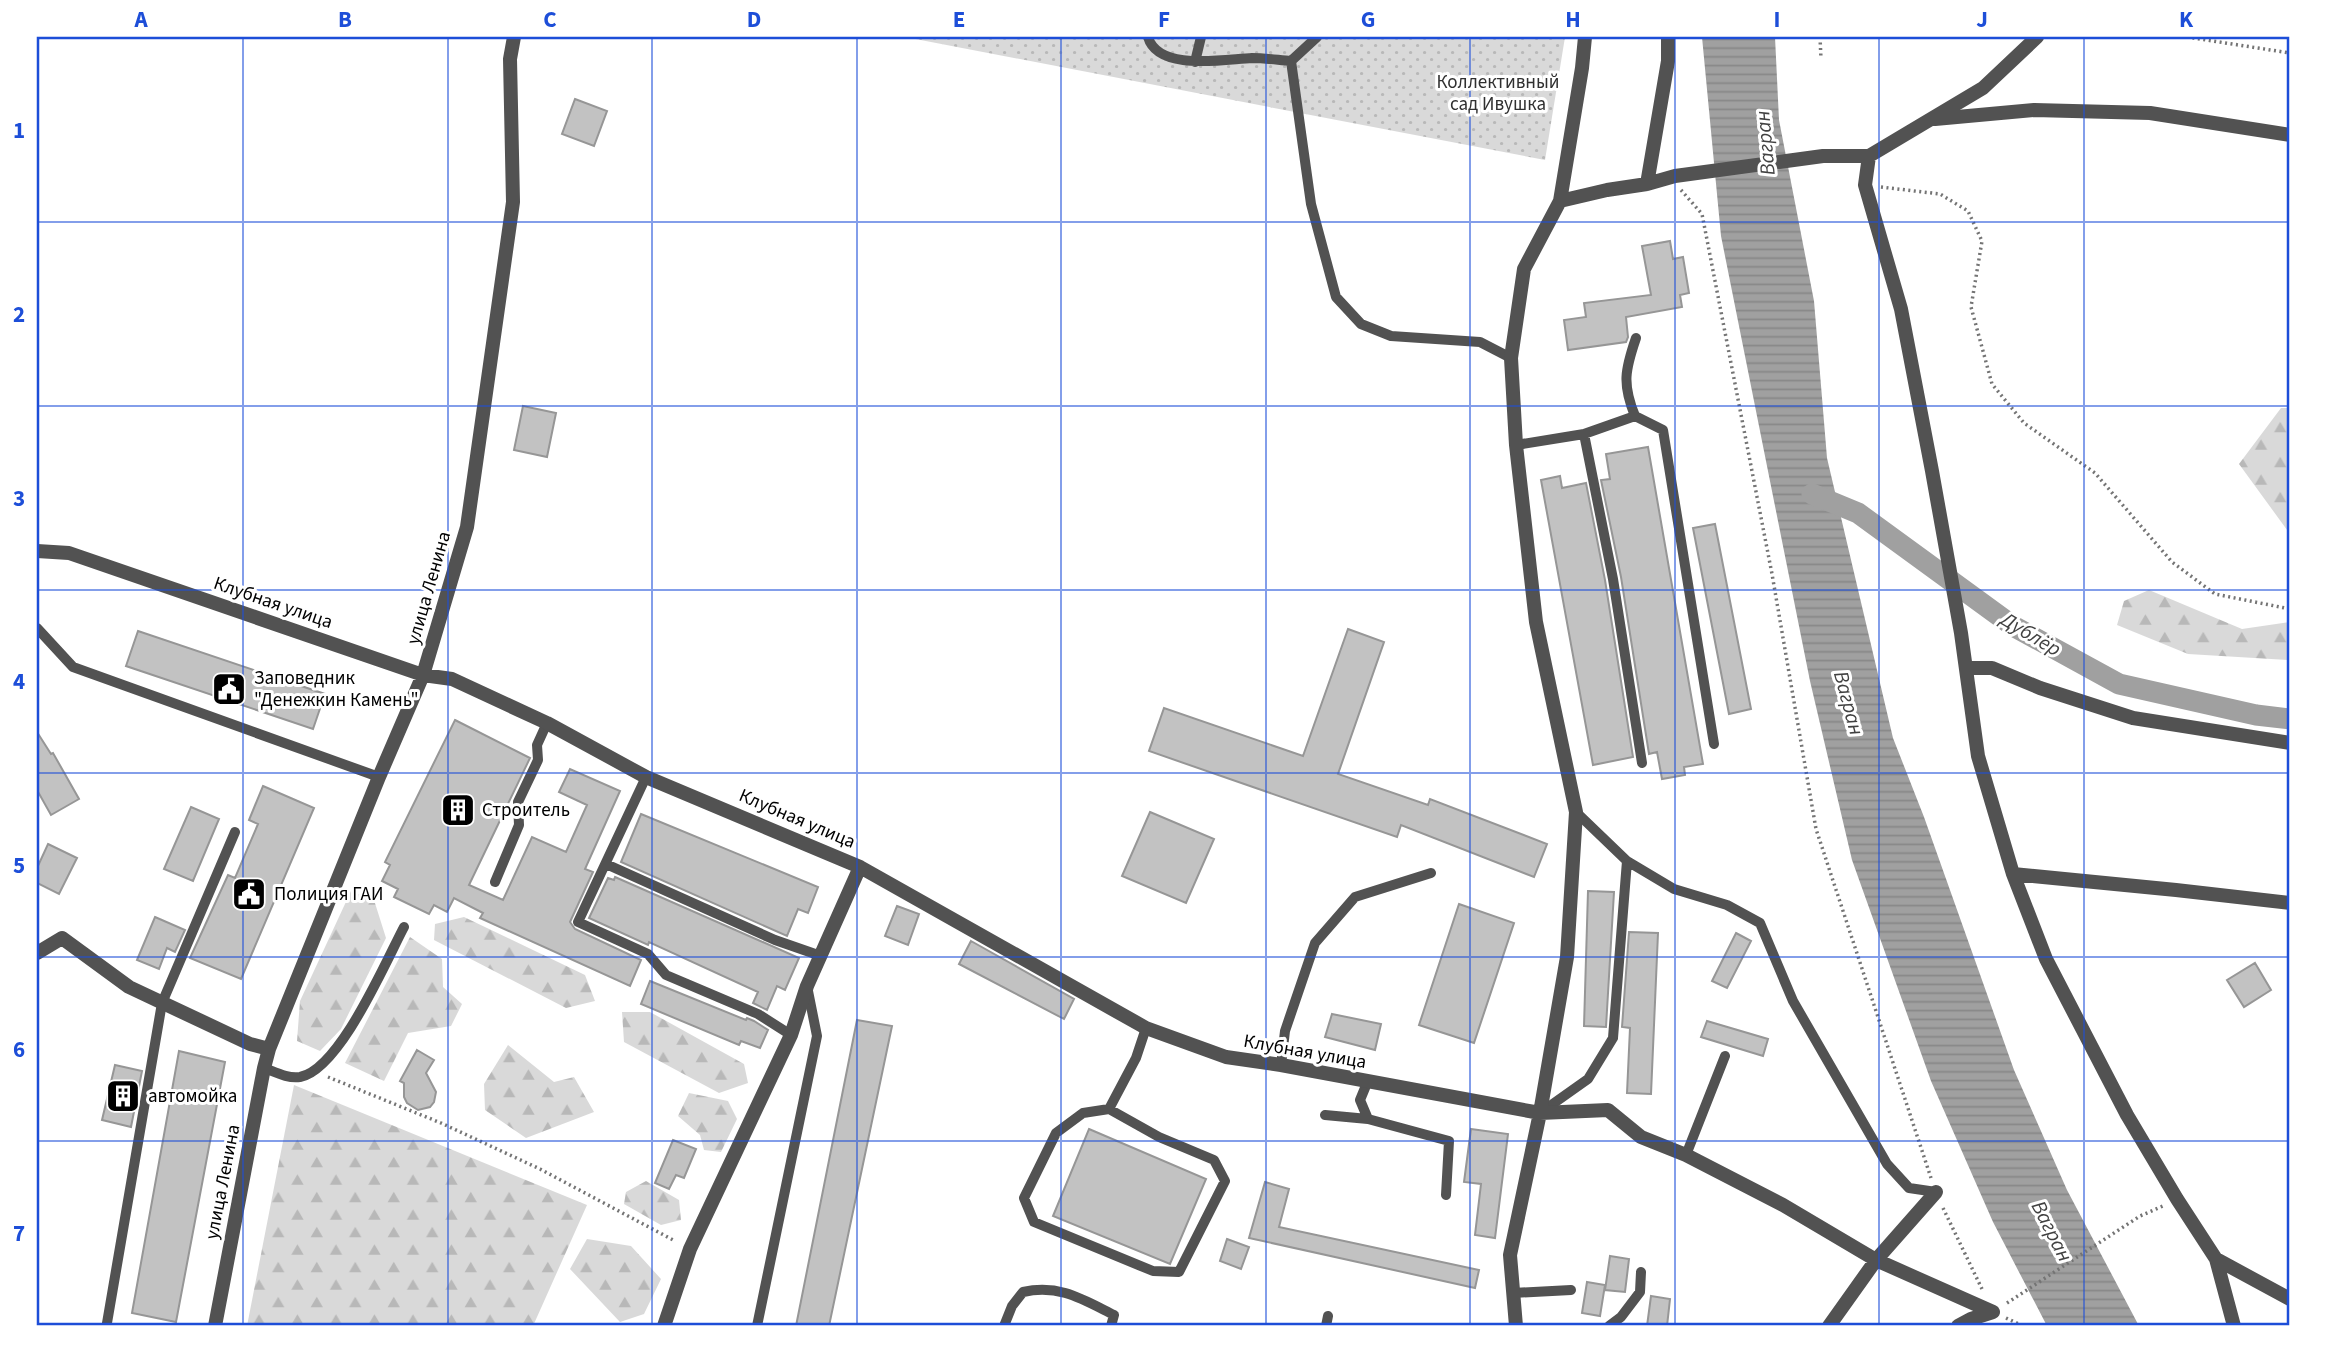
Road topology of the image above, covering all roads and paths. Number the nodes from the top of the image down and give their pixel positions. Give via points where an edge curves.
1 (514, 37) edge
2 (1148, 37) edge
3 (1201, 37) edge
4 (1317, 37) edge
5 (1585, 37) edge
6 (1668, 37) edge
7 (1820, 37) edge
8 (2037, 37) edge
9 (2187, 37) edge
10 (2290, 53) edge
11 (1821, 59) dead end
12 (1291, 61) junction
13 (1195, 62) junction
14 (1931, 120) junction
15 (2290, 135) edge
16 (1869, 156) junction
17 (1675, 176) junction
18 (1647, 184) junction
19 (1865, 185) junction
20 (1560, 201) junction
21 (1636, 338) dead end
22 (1511, 358) junction
23 (1635, 416) junction
24 (1584, 434) junction
25 (1516, 445) junction
26 (37, 553) edge
27 (2290, 608) edge
28 (37, 628) edge
29 (1966, 668) junction
30 (423, 675) junction
31 (547, 723) junction
32 (2290, 743) edge
33 (1714, 744) dead end
34 (1642, 763) dead end
35 (379, 777) junction
36 (646, 777) junction
37 (1576, 812) junction
38 (235, 832) dead end
39 (1627, 861) junction
40 (606, 864) junction
41 (860, 867) junction
42 (1431, 873) dead end
43 (2013, 874) junction
44 (495, 882) dead end
45 (2290, 903) edge
46 (404, 927) dead end
47 (37, 953) edge
48 (821, 956) junction
49 (807, 986) junction
50 (162, 1003) junction
51 (1146, 1028) junction
52 (791, 1035) junction
53 (269, 1049) junction
54 (1725, 1056) dead end
55 (1281, 1065) junction
56 (264, 1068) junction
57 (314, 1071) junction
58 (1367, 1083) junction
59 (1109, 1109) junction
60 (1540, 1113) junction
61 (1325, 1115) dead end
62 (1368, 1119) junction
63 (1686, 1155) junction
64 (1936, 1192) junction
65 (1446, 1195) dead end
66 (2177, 1199) junction
67 (690, 1249) junction
68 (2216, 1259) junction
69 (1876, 1261) junction
70 (1641, 1272) dead end
71 (1571, 1290) dead end
72 (1513, 1293) junction
73 (2290, 1299) edge
74 (1993, 1312) junction
75 (107, 1323) dead end
76 (215, 1326) edge
77 (664, 1326) edge
78 (757, 1326) edge
79 (1004, 1326) edge
80 (1111, 1326) edge
81 (1516, 1326) edge
82 (1608, 1326) edge
83 (1829, 1326) edge
84 (1958, 1326) edge
85 (2023, 1326) edge
86 (2234, 1326) edge

1 - 30 street, улица Ленина via 510,59 513,202 481,438 467,527
2 - 13 lane via 1169,58
3 - 13 lane
4 - 12 lane
5 - 20 street
6 - 18 street
7 - 11 path
8 - 14 street via 1983,88
9 - 10 path
12 - 13 lane
12 - 22 lane via 1311,204 1336,297 1361,324 1391,336 1480,342
14 - 15 street via 2034,110 2150,113
14 - 16 street
16 - 17 street via 1823,156
16 - 19 street
17 - 18 street
17 - 64 path via 1682,193 1702,214 1816,829
18 - 20 street
19 - 27 path via 1940,194 1968,211 1982,241 1971,307 1992,384 2024,423 2095,473 2172,562 2216,594
19 - 29 street via 1900,309
20 - 22 street via 1524,269
21 - 23 lane via 1626,369 1628,399
22 - 25 street
23 - 24 lane
23 - 33 lane via 1663,430
24 - 25 lane
24 - 34 lane
25 - 37 street via 1536,622
26 - 30 street, Клубная улица via 69,553
28 - 35 lane via 73,667
29 - 32 street via 1992,668 2133,718
29 - 43 street via 1978,756
30 - 31 street, Клубная улица via 452,679
30 - 35 street, улица Ленина
31 - 36 street, Клубная улица
31 - 44 lane via 537,745 538,760 518,802 520,825
35 - 53 street, улица Ленина
36 - 40 lane
36 - 41 street, Клубная улица
37 - 39 lane
37 - 60 street via 1567,957
38 - 50 lane
39 - 60 lane via 1613,1038 1588,1079
39 - 64 lane via 1674,889 1727,905 1760,923 1793,1001 1887,1164 1909,1188
40 - 48 lane
40 - 52 lane via 578,922 648,954 666,975 758,1014
41 - 48 street
41 - 51 street, Клубная улица
42 - 55 lane via 1355,897 1315,943 1285,1031
43 - 45 street
43 - 66 street via 2046,959 2127,1115
46 - 57 lane via 345,1040
47 - 50 street via 62,938 129,987
48 - 49 street
49 - 52 street
49 - 78 lane via 817,1036
50 - 53 street
50 - 75 lane
51 - 55 street, Клубная улица via 1226,1058
51 - 59 lane
52 - 67 street
53 - 56 street, улица Ленина
54 - 63 lane
55 - 58 street, Клубная улица
56 - 57 lane via 290,1077
56 - 76 street, улица Ленина
57 - 67 path via 540,1168
58 - 60 street, Клубная улица
58 - 62 lane via 1360,1100
59 - 59 lane via 1214,1160 1225,1181 1179,1272 1153,1272 1034,1222 1024,1198 1056,1133 1083,1114
60 - 63 street, Клубная улица via 1608,1110 1641,1137
60 - 72 street via 1510,1255
61 - 62 lane
62 - 65 lane via 1449,1141
63 - 69 street, Клубная улица via 1783,1205
64 - 69 street
64 - 74 path
66 - 68 street
66 - 74 path via 2140,1216
67 - 77 street
68 - 73 street
68 - 86 street
69 - 74 street, Клубная улица
69 - 83 street
70 - 82 lane via 1640,1292
71 - 72 lane
72 - 81 street
74 - 84 street
74 - 85 path
79 - 80 lane via 1023,1292 1047,1288 1114,1315

